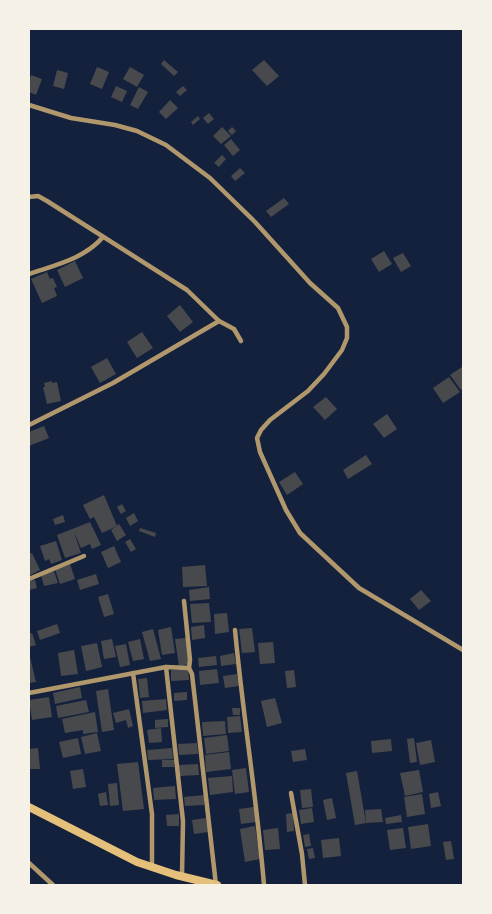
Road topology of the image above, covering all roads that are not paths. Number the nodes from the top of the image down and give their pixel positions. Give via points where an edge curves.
1 (29, 105) edge
2 (29, 197) edge
3 (103, 237) junction
4 (29, 274) edge
5 (219, 321) junction
6 (241, 341) dead end
7 (29, 425) edge
8 (84, 556) dead end
9 (29, 579) edge
10 (184, 601) dead end
11 (235, 630) dead end
12 (463, 650) edge
13 (166, 667) junction
14 (189, 668) junction
15 (133, 673) junction
16 (29, 693) edge
17 (292, 794) dead end
18 (29, 807) edge
19 (29, 863) edge
20 (152, 867) junction
21 (182, 876) junction
22 (52, 885) edge
23 (216, 885) edge
24 (264, 885) edge
25 (306, 885) edge

1 - 12 street via 72,118 137,131 166,145 217,184 310,283 338,308 347,327 342,350 308,391 261,430 257,438 260,452 300,533 360,588
2 - 3 street via 38,196
3 - 4 street via 84,254
3 - 5 street via 187,290
5 - 6 street via 234,329
5 - 7 street via 113,383
8 - 9 street
10 - 14 street
11 - 24 street
13 - 14 street
13 - 15 street
13 - 21 street via 182,813
14 - 23 street
15 - 16 street
15 - 20 street via 152,814
17 - 25 street
18 - 20 highway
19 - 22 street
20 - 21 highway
21 - 23 highway

